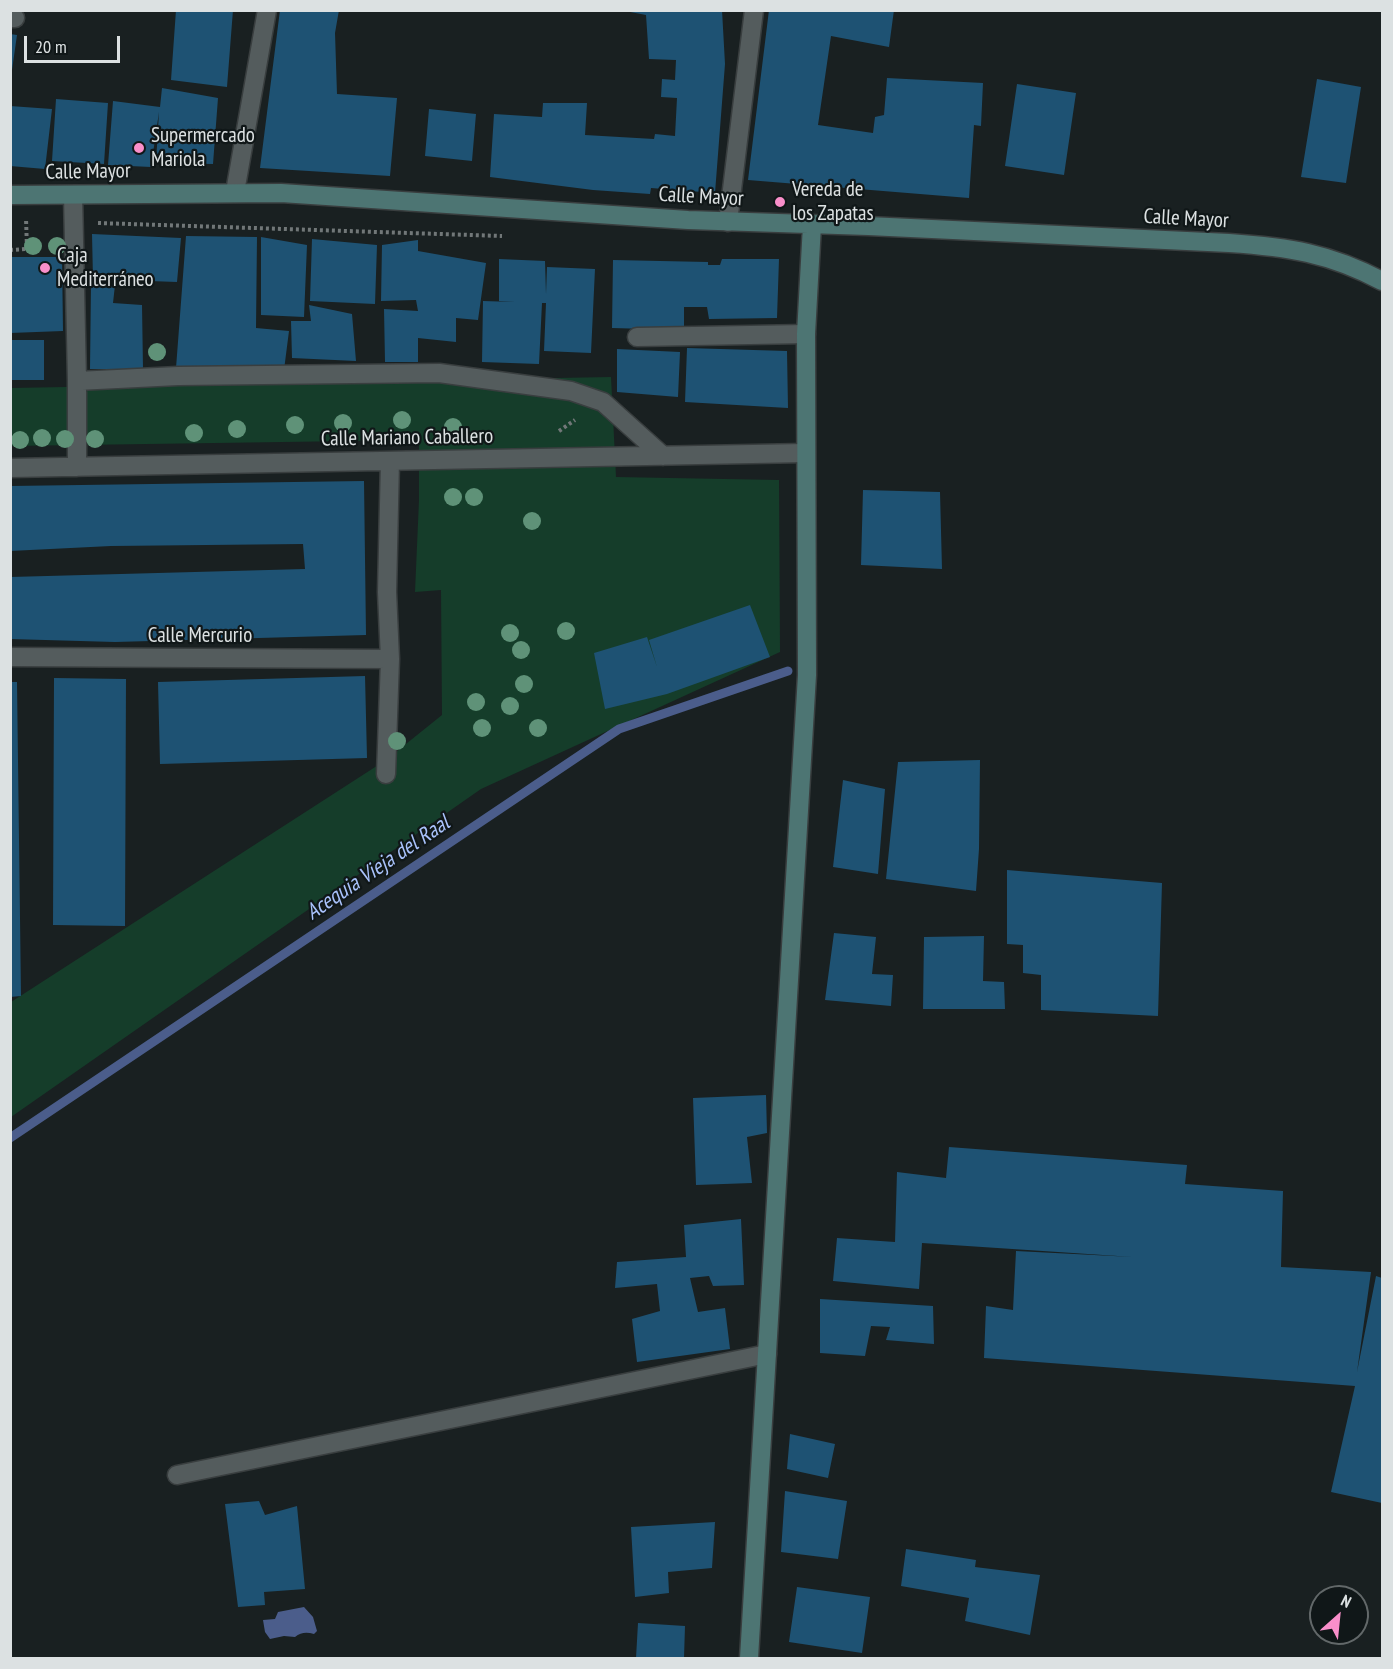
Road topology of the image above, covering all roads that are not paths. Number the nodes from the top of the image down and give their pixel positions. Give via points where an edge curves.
1 (267, 10) edge
2 (754, 10) edge
3 (235, 192) junction
4 (10, 195) edge
5 (73, 195) junction
6 (728, 222) junction
7 (812, 225) junction
8 (1383, 281) edge
9 (806, 334) junction
10 (638, 337) dead end
11 (77, 381) junction
12 (805, 453) junction
13 (663, 456) junction
14 (390, 461) junction
15 (76, 467) junction
16 (10, 468) edge
17 (10, 657) edge
18 (390, 659) junction
19 (386, 774) dead end
20 (767, 1354) junction
21 (177, 1475) dead end
22 (749, 1659) edge

1 - 3 street
2 - 6 street
3 - 5 main road, Calle Mayor
3 - 6 main road, Calle Mayor
4 - 5 main road, Calle Mayor
5 - 11 street
6 - 7 main road, Calle Mayor
7 - 8 main road, Calle Mayor via 1269,246 1341,261
7 - 9 main road
9 - 10 street
9 - 12 main road
11 - 13 street via 439,373 571,391 603,402
11 - 15 street
12 - 13 street, Calle Mariano Caballero
12 - 20 main road via 807,675
13 - 14 street, Calle Mariano Caballero
14 - 15 street, Calle Mariano Caballero
14 - 18 street
15 - 16 street, Calle Mariano Caballero
17 - 18 street, Calle Mercurio
18 - 19 street
20 - 21 street
20 - 22 main road

